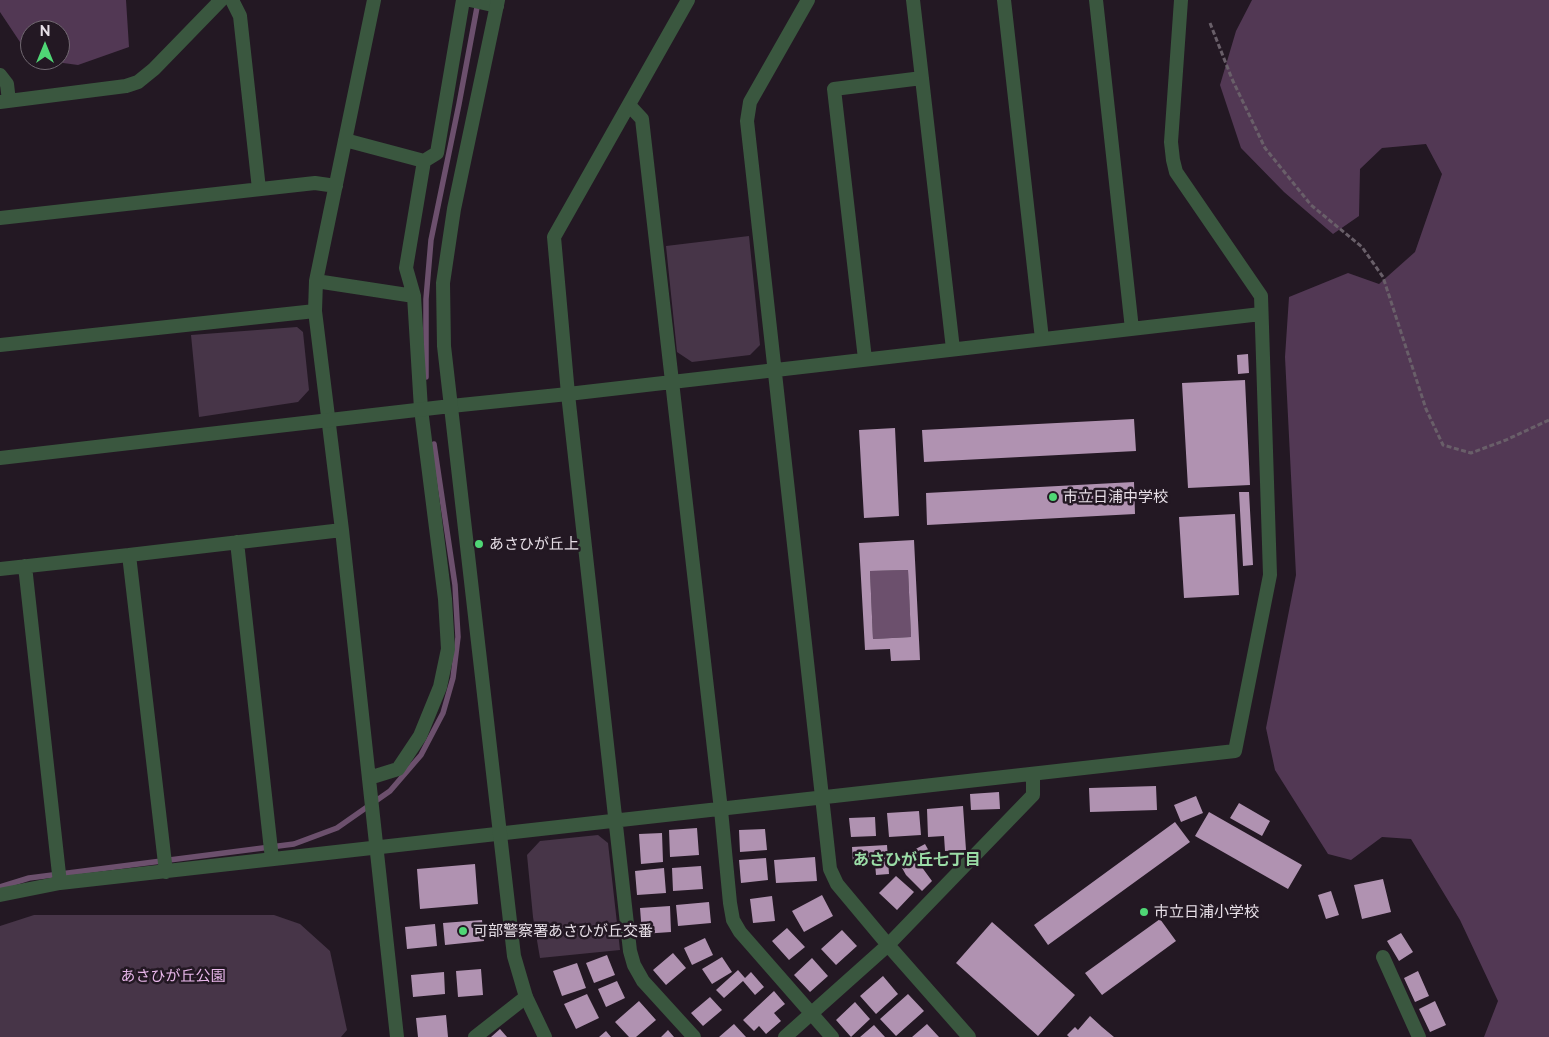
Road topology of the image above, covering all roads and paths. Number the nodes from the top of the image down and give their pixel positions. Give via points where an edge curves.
1 (221, 0) edge
2 (232, 0) edge
3 (374, 0) edge
4 (463, 0) edge
5 (470, 0) edge
6 (688, 0) edge
7 (808, 0) edge
8 (913, 0) edge
9 (1004, 0) edge
10 (1096, 0) edge
11 (1181, 0) edge
12 (498, 3) edge
13 (1210, 23) dead end
14 (0, 75) edge
15 (922, 78) junction
16 (4, 101) edge
17 (629, 105) junction
18 (345, 140) junction
19 (424, 161) junction
20 (336, 186) junction
21 (259, 189) junction
22 (0, 218) edge
23 (316, 281) junction
24 (414, 296) junction
25 (315, 311) junction
26 (1262, 314) junction
27 (1132, 328) junction
28 (1042, 339) junction
29 (0, 345) edge
30 (953, 349) junction
31 (865, 359) junction
32 (774, 370) junction
33 (671, 382) junction
34 (568, 394) junction
35 (451, 406) junction
36 (421, 409) junction
37 (328, 420) junction
38 (1549, 420) edge
39 (0, 458) edge
40 (342, 530) junction
41 (237, 542) junction
42 (129, 556) junction
43 (25, 566) junction
44 (0, 569) edge
45 (1033, 774) junction
46 (369, 778) junction
47 (822, 798) junction
48 (721, 810) junction
49 (616, 821) junction
50 (499, 835) junction
51 (377, 847) junction
52 (272, 859) junction
53 (166, 872) junction
54 (60, 883) junction
55 (0, 895) edge
56 (888, 945) junction
57 (1383, 957) dead end
58 (526, 997) junction
59 (811, 1013) junction
60 (397, 1037) edge
61 (475, 1037) edge
62 (545, 1037) edge
63 (694, 1037) edge
64 (784, 1037) edge
65 (832, 1037) edge
66 (969, 1037) edge
67 (1419, 1037) edge

1 - 16 street via 138,82
2 - 21 street via 240,16
3 - 18 street
4 - 19 street via 437,153
5 - 12 street
6 - 17 street
7 - 32 street via 750,102 747,121
8 - 15 street
9 - 28 street
10 - 27 street
11 - 26 street via 1172,160 1176,172 1261,296
12 - 35 street via 454,209 443,283 444,346
13 - 38 path via 1265,148 1311,205 1362,246 1383,277 1426,409 1443,445 1471,453
14 - 16 street via 7,84
15 - 30 street
15 - 31 street via 834,89
17 - 33 street via 642,120
17 - 34 street via 554,237
18 - 19 street
18 - 20 street
19 - 24 street via 406,268
20 - 21 street via 316,183
20 - 23 street
21 - 22 street
23 - 24 street
23 - 25 street
24 - 36 street
25 - 29 street
25 - 37 street
26 - 27 street
26 - 45 street via 1270,574 1235,751
27 - 28 street
28 - 30 street
30 - 31 street
31 - 32 street
32 - 33 street
32 - 47 street
33 - 34 street
33 - 48 street
34 - 35 street
34 - 49 street
35 - 36 street
35 - 50 street
36 - 37 street
36 - 46 street via 445,599 448,649 440,687 420,736 398,769
37 - 39 street
37 - 40 street
40 - 41 street
40 - 46 street
41 - 42 street
41 - 52 street
42 - 43 street
42 - 53 street
43 - 44 street
43 - 54 street
45 - 47 street
45 - 56 street via 1033,795
46 - 51 street
47 - 48 street
47 - 56 street via 830,869 837,884
48 - 49 street
48 - 59 street via 733,920
49 - 50 street
49 - 63 street via 634,965 643,980
50 - 51 street
50 - 58 street via 514,956
51 - 52 street
51 - 60 street
52 - 53 street
53 - 54 street
54 - 55 street
56 - 59 street
56 - 66 street
57 - 67 street
58 - 61 street
58 - 62 street
59 - 64 street
59 - 65 street

